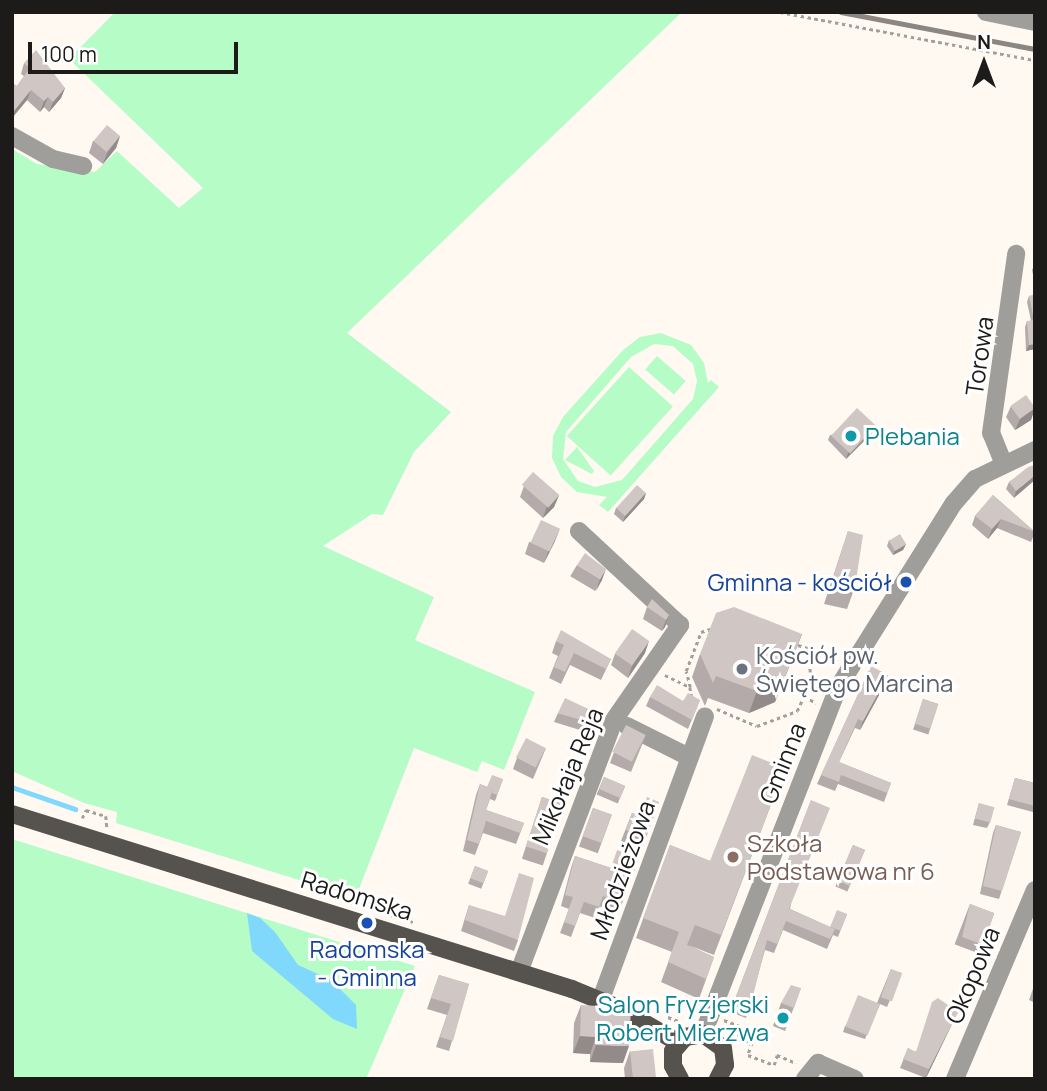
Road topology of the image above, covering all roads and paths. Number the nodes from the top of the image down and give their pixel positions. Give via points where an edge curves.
1 (780, 12) edge
2 (986, 12) edge
3 (1035, 22) edge
4 (1035, 60) edge
5 (12, 136) edge
6 (83, 166) dead end
7 (1016, 254) dead end
8 (1035, 450) edge
9 (1003, 462) junction
10 (579, 531) dead end
11 (722, 624) edge
12 (795, 644) edge
13 (662, 673) dead end
14 (690, 687) junction
15 (804, 696) junction
16 (823, 704) dead end
17 (707, 709) junction
18 (614, 720) junction
19 (690, 757) junction
20 (12, 814) edge
21 (1035, 890) edge
22 (519, 972) junction
23 (601, 999) junction
24 (723, 1030) dead end
25 (703, 1034) junction
26 (679, 1043) junction
27 (726, 1074) edge
28 (803, 1075) edge
29 (679, 1079) edge
30 (855, 1079) edge
31 (955, 1079) edge

1 - 4 path
2 - 3 street
5 - 6 street via 53,159
7 - 9 street, Torowa via 991,433
8 - 9 street, Gminna
9 - 25 street, Gminna via 975,479 954,503 839,687
10 - 18 street, Mikołaja Reja via 680,625
11 - 14 path via 701,632 686,671
12 - 15 path via 808,649 811,676
13 - 14 path
14 - 17 path via 692,699
15 - 16 path
15 - 17 path via 797,711 757,726
17 - 19 street, Młodzieżowa
18 - 19 street
18 - 22 street, Mikołaja Reja
19 - 23 street, Młodzieżowa
20 - 22 main road, Radomska
21 - 31 street, Okopowa
22 - 23 main road, Radomska
23 - 26 main road, Radomska
24 - 28 path via 716,1016 742,1027 738,1038 752,1044 748,1055 774,1065 777,1055 795,1062
25 - 26 main road
25 - 27 main road via 723,1048
26 - 29 main road via 672,1060
28 - 30 street via 818,1063

